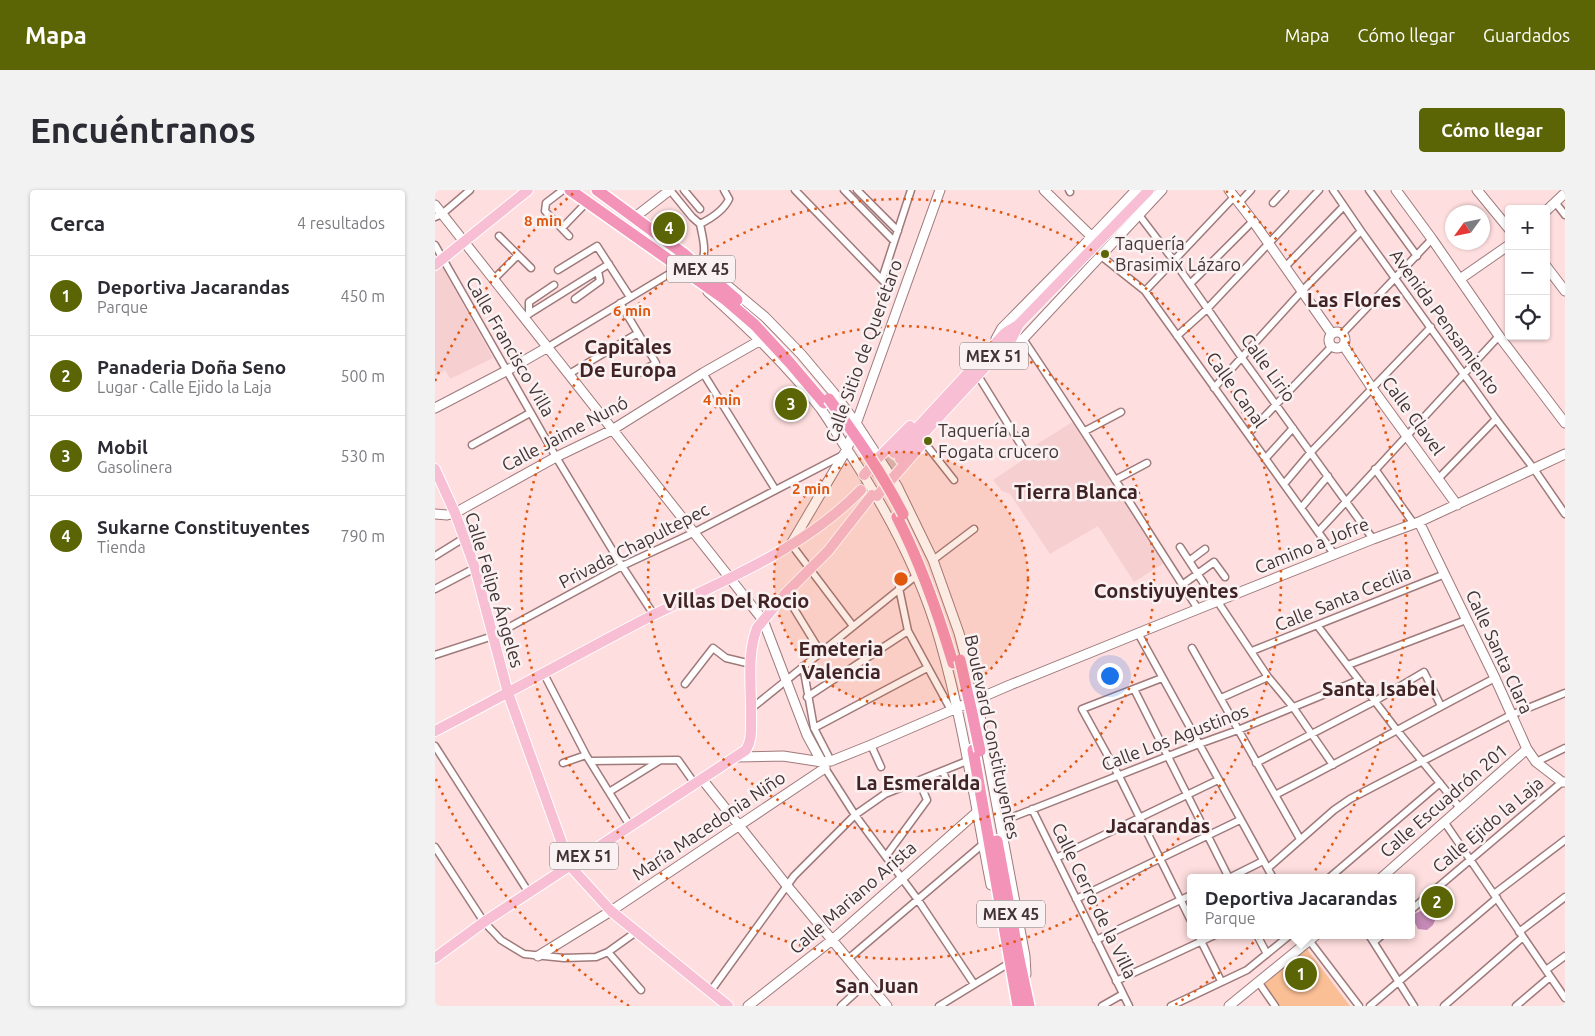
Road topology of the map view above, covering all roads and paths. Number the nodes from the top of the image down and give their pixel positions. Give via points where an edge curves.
1 (470, 190) edge
2 (529, 190) edge
3 (563, 190) edge
4 (570, 190) edge
5 (597, 190) edge
6 (670, 190) edge
7 (684, 190) edge
8 (795, 190) edge
9 (844, 190) edge
10 (857, 190) edge
11 (940, 190) edge
12 (1044, 190) edge
13 (1136, 190) edge
14 (1149, 190) edge
15 (1162, 190) edge
16 (1251, 190) edge
17 (1285, 190) edge
18 (1319, 190) edge
19 (1333, 190) edge
20 (1369, 190) edge
21 (1396, 190) edge
22 (1477, 190) edge
23 (909, 191) edge
24 (725, 192) edge
25 (1565, 193) edge
26 (1234, 197) edge
27 (587, 202) junction
28 (1555, 202) junction
29 (1273, 203) dead end
30 (435, 205) edge
31 (1344, 206) junction
32 (1550, 207) edge
33 (699, 209) dead end
34 (438, 215) edge
35 (1139, 215) junction
36 (1565, 215) edge
37 (635, 217) junction
38 (1253, 221) junction
39 (700, 224) junction
40 (1505, 224) edge
41 (561, 228) junction
42 (898, 231) junction
43 (1361, 231) junction
44 (499, 236) dead end
45 (569, 236) dead end
46 (1092, 237) junction
47 (1432, 239) junction
48 (894, 241) junction
49 (464, 242) junction
50 (1268, 244) junction
51 (435, 246) edge
52 (1505, 248) edge
53 (518, 256) junction
54 (1101, 256) junction
55 (1417, 256) junction
56 (1174, 261) junction
57 (439, 262) edge
58 (609, 264) junction
59 (700, 265) junction
60 (1285, 267) junction
61 (531, 268) dead end
62 (679, 268) junction
63 (558, 270) dead end
64 (598, 271) junction
65 (1550, 271) edge
66 (1396, 278) junction
67 (494, 279) junction
68 (881, 279) junction
69 (1460, 279) junction
70 (1190, 284) junction
71 (554, 285) dead end
72 (889, 287) dead end
73 (1145, 291) junction
74 (1302, 291) junction
75 (1565, 291) edge
76 (630, 297) junction
77 (575, 299) dead end
78 (620, 303) junction
79 (1207, 309) junction
80 (527, 315) junction
81 (1431, 327) junction
82 (638, 333) junction
83 (1332, 334) junction
84 (1343, 334) junction
85 (1177, 336) junction
86 (1499, 336) junction
87 (1023, 339) junction
88 (759, 340) junction
89 (1343, 345) junction
90 (1332, 346) junction
91 (548, 347) junction
92 (994, 351) junction
93 (1242, 358) junction
94 (793, 361) junction
95 (978, 363) junction
96 (506, 371) junction
97 (703, 373) junction
98 (1464, 373) junction
99 (569, 374) junction
100 (637, 374) dead end
101 (977, 374) junction
102 (968, 385) junction
103 (1214, 388) junction
104 (1372, 388) junction
105 (1277, 405) junction
106 (435, 408) edge
107 (1121, 412) dead end
108 (530, 413) junction
109 (1496, 419) junction
110 (856, 423) junction
111 (1565, 423) edge
112 (1293, 428) junction
113 (612, 430) junction
114 (1085, 431) junction
115 (1248, 434) junction
116 (1406, 436) junction
117 (924, 442) junction
118 (471, 445) dead end
119 (1024, 450) dead end
120 (845, 452) junction
121 (1311, 452) junction
122 (1565, 454) edge
123 (555, 457) junction
124 (879, 457) junction
125 (1265, 459) junction
126 (1147, 463) dead end
127 (435, 469) edge
128 (1375, 469) junction
129 (1534, 469) junction
130 (864, 475) junction
131 (1328, 476) junction
132 (893, 478) junction
133 (1438, 479) junction
134 (954, 480) dead end
135 (1115, 480) junction
136 (1284, 484) junction
137 (775, 490) junction
138 (861, 490) tunnel mouth
139 (875, 496) junction
140 (1346, 501) junction
141 (1457, 506) junction
142 (1301, 508) junction
143 (455, 512) junction
144 (435, 514) edge
145 (1565, 514) edge
146 (1416, 523) junction
147 (975, 529) dead end
148 (1318, 532) junction
149 (693, 533) junction
150 (464, 538) junction
151 (1373, 539) junction
152 (791, 544) junction
153 (1180, 548) dead end
154 (1205, 549) dead end
155 (1334, 554) junction
156 (435, 556) edge
157 (933, 560) junction
158 (1189, 561) junction
159 (622, 566) junction
160 (475, 568) junction
161 (810, 570) junction
162 (1197, 574) junction
163 (1445, 574) junction
164 (917, 575) junction
165 (1225, 577) dead end
166 (730, 578) junction
167 (1183, 585) junction
168 (899, 588) junction
169 (435, 589) edge
170 (1208, 590) dead end
171 (785, 594) junction
172 (1218, 602) junction
173 (1198, 609) junction
174 (654, 615) junction
175 (763, 620) junction
176 (1466, 620) junction
177 (1317, 625) junction
178 (853, 626) junction
179 (908, 631) junction
180 (1138, 633) junction
181 (493, 636) junction
182 (1192, 648) dead end
183 (1252, 651) junction
184 (821, 652) junction
185 (435, 655) edge
186 (751, 664) junction
187 (1348, 665) junction
188 (803, 666) junction
189 (927, 668) junction
190 (544, 674) junction
191 (1268, 676) junction
192 (1162, 678) junction
193 (1495, 678) junction
194 (786, 680) junction
195 (1359, 680) junction
196 (685, 684) dead end
197 (1134, 690) junction
198 (508, 693) junction
199 (1565, 693) edge
200 (807, 697) junction
201 (1221, 698) junction
202 (977, 700) junction
203 (1375, 701) junction
204 (1441, 706) junction
205 (1293, 707) junction
206 (752, 708) junction
207 (954, 709) junction
208 (1511, 715) junction
209 (814, 728) junction
210 (1238, 730) junction
211 (1397, 730) junction
212 (435, 731) edge
213 (1311, 734) junction
214 (985, 741) junction
215 (964, 743) junction
216 (1199, 744) junction
217 (871, 745) junction
218 (435, 746) edge
219 (1565, 748) edge
220 (1527, 749) junction
221 (587, 755) junction
222 (735, 757) junction
223 (1168, 757) junction
224 (591, 761) junction
225 (660, 761) junction
226 (967, 761) junction
227 (1422, 761) junction
228 (1536, 762) junction
229 (563, 763) dead end
230 (1256, 763) junction
231 (826, 764) junction
232 (1333, 765) junction
233 (881, 767) dead end
234 (943, 771) junction
235 (1119, 776) junction
236 (1219, 780) junction
237 (699, 781) junction
238 (919, 781) junction
239 (1440, 782) junction
240 (1563, 782) edge
241 (948, 785) dead end
242 (609, 792) junction
243 (1187, 794) junction
244 (1275, 795) junction
245 (1460, 808) junction
246 (1032, 810) junction
247 (977, 812) junction
248 (855, 815) junction
249 (1140, 818) junction
250 (1240, 820) junction
251 (993, 821) junction
252 (1445, 823) junction
253 (739, 824) junction
254 (629, 826) junction
255 (1208, 836) junction
256 (1300, 839) junction
257 (1565, 840) edge
258 (983, 844) junction
259 (435, 846) edge
260 (886, 856) junction
261 (1056, 858) junction
262 (1161, 859) junction
263 (1471, 859) junction
264 (1263, 861) junction
265 (570, 866) junction
266 (1268, 868) junction
267 (1227, 874) edge
268 (1237, 874) edge
269 (1271, 874) edge
270 (1334, 874) edge
271 (1386, 874) edge
272 (903, 877) junction
273 (788, 887) junction
274 (529, 893) junction
275 (1495, 896) junction
276 (1565, 897) edge
277 (1187, 898) edge
278 (1076, 899) junction
279 (919, 900) junction
280 (1181, 900) junction
281 (1415, 907) edge
282 (611, 910) junction
283 (1187, 913) edge
284 (484, 922) junction
285 (636, 932) junction
286 (1006, 932) junction
287 (1521, 934) junction
288 (1198, 939) edge
289 (1200, 939) edge
290 (1259, 939) edge
291 (1285, 939) edge
292 (1308, 939) edge
293 (1311, 939) edge
294 (1372, 939) edge
295 (1377, 939) edge
296 (832, 940) junction
297 (1096, 940) junction
298 (1374, 942) junction
299 (608, 952) junction
300 (1267, 954) junction
301 (538, 956) junction
302 (1565, 956) edge
303 (435, 958) edge
304 (848, 959) junction
305 (1011, 962) junction
306 (1546, 970) junction
307 (1550, 977) junction
308 (1116, 981) junction
309 (867, 982) junction
310 (1221, 982) junction
311 (1399, 982) junction
312 (1259, 983) junction
313 (974, 984) junction
314 (641, 990) dead end
315 (710, 992) junction
316 (1123, 994) junction
317 (1565, 998) edge
318 (1025, 1005) edge
319 (728, 1006) edge
320 (748, 1006) edge
321 (841, 1006) edge
322 (887, 1006) edge
323 (939, 1006) edge
324 (1102, 1006) edge
325 (1129, 1006) edge
326 (1171, 1006) edge
327 (1229, 1006) edge
328 (1275, 1006) edge
329 (1359, 1006) edge
330 (1370, 1006) edge
331 (1414, 1006) edge
332 (1444, 1006) edge
333 (1516, 1006) edge

1 - 34 street
2 - 49 main road
3 - 41 street via 546,202 545,211
4 - 27 highway, Boulevard Constituyentes / MEX 45
5 - 37 highway, Boulevard Constituyentes / MEX 45
6 - 37 street
6 - 39 street
7 - 33 street
8 - 68 street
9 - 48 street
10 - 42 street
11 - 110 street, Calle Sitio de Querétaro
12 - 46 street
13 - 46 street
14 - 92 main road, MEX 51 via 1018,325 1012,338
15 - 35 street
16 - 26 street
17 - 29 street
18 - 50 street
19 - 31 street, Avenida Pensamiento
20 - 55 street
21 - 47 street
22 - 40 street
23 - 42 street
24 - 39 street via 729,199 726,206
25 - 28 street
26 - 38 street
26 - 56 street
27 - 41 street
27 - 62 highway, Boulevard Constituyentes / MEX 45
28 - 32 street
28 - 36 street
30 - 34 street
31 - 43 street, Avenida Pensamiento
31 - 60 street
34 - 49 street
35 - 54 street
35 - 56 street, Calle Lirio
37 - 59 highway, Boulevard Constituyentes / MEX 45
38 - 50 street
38 - 70 street
39 - 59 street via 705,249
41 - 45 street
42 - 48 street
43 - 66 street, Avenida Pensamiento
43 - 74 street
44 - 53 street
46 - 92 street via 1002,328
47 - 55 street
47 - 69 street
48 - 68 street
49 - 57 main road
49 - 67 street
50 - 60 street
50 - 79 street
51 - 57 street, Calle Francisco Villa
52 - 69 street
53 - 61 street
53 - 67 street
54 - 73 street, Calle Canal
54 - 87 street
55 - 66 street
56 - 70 street, Calle Lirio
56 - 73 street
57 - 96 street, Calle Francisco Villa
58 - 63 street via 597,246
58 - 64 street
58 - 76 street
59 - 94 highway, Boulevard Constituyentes / MEX 45 via 760,321
59 - 110 street via 721,278 765,317 801,354
60 - 74 street
62 - 76 street
62 - 88 street
62 - 94 highway, Boulevard Constituyentes / MEX 45 via 726,300
64 - 77 street via 600,281
64 - 80 street
65 - 75 street
66 - 81 street, Avenida Pensamiento
66 - 84 street
67 - 80 street
68 - 72 street
69 - 86 street
70 - 79 street, Calle Lirio
71 - 80 street via 529,302
73 - 85 street, Calle Canal
74 - 83 street
74 - 93 street
76 - 78 street
78 - 82 street
78 - 91 street
79 - 85 street
79 - 93 street, Calle Lirio
80 - 91 street
81 - 98 street, Avenida Pensamiento
81 - 104 street
82 - 99 street
82 - 100 street via 656,363
83 - 84 street
83 - 90 street via 1329,338
84 - 89 street
85 - 103 street, Calle Canal
86 - 98 street
86 - 111 street
87 - 92 street
87 - 114 street
88 - 97 street, Calle Jaime Nunó
88 - 120 street via 821,409
89 - 90 street via 1340,348
89 - 104 street, Calle Clavel
90 - 105 street
91 - 96 street
91 - 99 street
92 - 95 main road, MEX 51
92 - 101 main road, MEX 51
93 - 103 street
93 - 105 street, Calle Lirio
94 - 251 highway, Boulevard Constituyentes / MEX 45, bridge via 829,399 871,458 891,490 929,569 967,686
95 - 102 main road, MEX 51 via 897,456
95 - 124 main road via 960,375
96 - 106 street
96 - 108 street, Calle Francisco Villa
97 - 113 street, Calle Jaime Nunó
97 - 137 street
98 - 109 street, Avenida Pensamiento
98 - 116 street
99 - 113 street
101 - 102 main road, MEX 51
101 - 119 street
102 - 117 main road via 961,399
103 - 115 street, Calle Canal
104 - 116 street, Calle Clavel
104 - 121 street
105 - 112 street, Calle Lirio
105 - 115 street
107 - 114 street
108 - 118 street
108 - 123 street, Calle Francisco Villa
109 - 129 street, Avenida Pensamiento
109 - 133 street
110 - 120 street, Calle Sitio de Querétaro
110 - 124 street
112 - 121 street, Calle Lirio
112 - 125 street
113 - 123 street, Calle Jaime Nunó
113 - 149 street
114 - 135 street
115 - 125 street, Calle Canal
116 - 128 street
116 - 133 street, Calle Clavel
117 - 132 main road
117 - 134 street
120 - 130 street
120 - 137 street, Privada Chapultepec
120 - 152 street, Calle Sitio de Querétaro
121 - 131 street, Calle Lirio
121 - 136 street
122 - 129 street, Camino a Jofre
123 - 143 street, Calle Jaime Nunó
123 - 159 street, Calle Francisco Villa
124 - 130 main road
124 - 132 street
125 - 136 street, Calle Canal
126 - 135 street
127 - 143 main road, Calle Felipe Ángeles
128 - 140 street
128 - 146 street
129 - 141 street, Camino a Jofre
129 - 145 street, Avenida Pensamiento
130 - 139 street
131 - 140 street, Calle Lirio
131 - 142 street
132 - 139 main road
132 - 157 street
133 - 141 street, Calle Clavel
135 - 167 street
136 - 142 street, Calle Canal
137 - 149 street, Privada Chapultepec
138 - 152 main road via 844,508
139 - 161 main road, MEX 51
139 - 164 street via 902,541
140 - 148 street
140 - 151 street, Calle Lirio
141 - 146 street, Camino a Jofre
142 - 148 street, Calle Canal
143 - 144 street, Calle Jaime Nunó
143 - 150 main road, Calle Felipe Ángeles
146 - 151 street, Camino a Jofre
146 - 163 street, Calle Santa Clara
147 - 157 street
148 - 155 street, Calle Canal
149 - 159 street, Privada Chapultepec
149 - 166 street
150 - 156 street
150 - 160 main road, Calle Felipe Ángeles
151 - 155 street, Camino a Jofre
152 - 161 street
152 - 166 main road
153 - 158 street
154 - 158 street
155 - 172 street, Camino a Jofre
157 - 202 street via 959,633
158 - 162 street
159 - 174 street, Calle Francisco Villa
159 - 181 street, Privada Chapultepec
160 - 169 street
160 - 181 main road, Calle Felipe Ángeles
161 - 171 main road, MEX 51
161 - 178 street
162 - 165 street via 1214,562
162 - 167 street
162 - 170 street
163 - 176 street, Calle Santa Clara
163 - 177 street, Calle Santa Cecilia
164 - 168 street
164 - 207 street via 940,639
166 - 174 main road
166 - 175 street
167 - 173 street
168 - 178 street
168 - 179 street
171 - 175 main road, MEX 51
171 - 184 street
172 - 173 street, Camino a Jofre
172 - 183 street
173 - 180 street, Camino a Jofre
174 - 190 main road
175 - 186 main road, MEX 51 via 755,634
175 - 194 street
176 - 187 street
176 - 193 street, Calle Santa Clara
177 - 183 street, Calle Santa Cecilia
177 - 187 street
178 - 184 street
179 - 189 street
179 - 200 street
180 - 192 street
180 - 202 street, Camino a Jofre
181 - 185 street, Privada Chapultepec
181 - 198 main road, Calle Felipe Ángeles
182 - 201 street
183 - 191 street
184 - 188 street
186 - 196 street via 725,658 713,648
186 - 206 main road, MEX 51
187 - 195 street
188 - 194 street
188 - 200 street
189 - 207 street
189 - 209 street
190 - 198 main road
190 - 221 street
191 - 201 street
191 - 205 street
192 - 197 street
192 - 216 street
193 - 204 street
193 - 208 street, Calle Santa Clara
194 - 206 street
194 - 231 street via 807,735
195 - 203 street
195 - 205 street, Calle Los Agustinos
197 - 223 street
197 - 235 street via 1082,709
198 - 212 main road
198 - 265 main road, Calle Felipe Ángeles
199 - 208 street
200 - 209 street
201 - 210 street
202 - 207 street, Camino a Jofre
202 - 214 street
203 - 204 street via 1424,672
203 - 211 street
203 - 213 street
204 - 211 street
205 - 210 street, Calle Los Agustinos
205 - 213 street
206 - 222 main road, MEX 51 via 749,744
207 - 215 street
207 - 217 street, Camino a Jofre
208 - 220 street, Calle Santa Clara
208 - 227 street
209 - 231 street
210 - 216 street, Calle Los Agustinos
210 - 230 street
211 - 227 street
211 - 232 street
213 - 230 street
213 - 232 street
214 - 215 street via 975,738
214 - 251 street
215 - 226 street
216 - 223 street, Calle Los Agustinos
216 - 236 street
217 - 231 street, María Macedonia Niño
217 - 233 street
218 - 274 street
219 - 228 street
220 - 228 street, Calle Santa Clara
220 - 245 street, Calle Escuadrón 201
221 - 224 street
221 - 229 street
222 - 231 street via 783,756
222 - 237 main road, MEX 51
223 - 235 street, Calle Los Agustinos
223 - 243 street
224 - 225 street
224 - 242 street
225 - 237 street via 678,760
225 - 242 street
226 - 234 street
226 - 247 street
227 - 239 street
227 - 256 street via 1350,799
228 - 240 street, Calle Santa Clara
230 - 244 street
231 - 248 street
231 - 253 street, María Macedonia Niño
232 - 244 street
234 - 238 street
234 - 241 street
235 - 246 street, Calle Los Agustinos
235 - 249 street
236 - 243 street
236 - 250 street
237 - 253 street
237 - 254 main road, MEX 51
238 - 248 street via 885,794
238 - 260 street via 927,800
239 - 245 street
239 - 270 street
240 - 263 street, Calle Ejido la Laja
242 - 254 street
243 - 249 street
243 - 255 street
244 - 256 street
245 - 252 street, Calle Escuadrón 201
246 - 251 street, Calle Los Agustinos
246 - 261 street, Calle Cerro de la Villa
247 - 258 street
247 - 272 street, Calle Mariano Arista
248 - 260 street
248 - 273 street via 794,876
249 - 261 street
249 - 262 street
250 - 255 street
250 - 264 street
251 - 286 highway, Boulevard Constituyentes / MEX 45
251 - 318 highway, Boulevard Constituyentes / MEX 45
252 - 263 street
252 - 271 street, Calle Escuadrón 201
253 - 273 street
253 - 282 street, María Macedonia Niño
254 - 265 main road, MEX 51
255 - 262 street
255 - 267 street
256 - 266 street
257 - 275 street
258 - 279 street
258 - 286 street via 995,906
259 - 284 street
260 - 272 street
261 - 278 street, Calle Cerro de la Villa
262 - 278 street
262 - 280 street
263 - 275 street
263 - 281 street, Calle Ejido la Laja
264 - 266 street
264 - 268 street
265 - 274 main road, MEX 51
265 - 282 main road
266 - 269 street
272 - 279 street
272 - 296 street, Calle Mariano Arista
273 - 296 street
273 - 315 street
274 - 284 main road, MEX 51
275 - 287 street
275 - 311 street
276 - 287 street
277 - 280 street
278 - 297 street, Calle Cerro de la Villa
279 - 304 street
279 - 313 street
280 - 283 street
280 - 297 street
282 - 285 main road
282 - 301 street, María Macedonia Niño
284 - 301 street via 501,940 525,954
284 - 303 main road, MEX 51
285 - 299 street
285 - 315 main road
286 - 305 highway, Boulevard Constituyentes / MEX 45
287 - 306 street
287 - 332 street
288 - 308 street
289 - 310 street
290 - 300 street
291 - 300 street
292 - 312 street
293 - 329 street
294 - 298 street
295 - 298 street
296 - 304 street
296 - 320 street, Calle Mariano Arista
297 - 308 street, Calle Cerro de la Villa
298 - 311 street
299 - 301 street via 596,957
299 - 314 street
300 - 310 street via 1247,970
302 - 306 street
304 - 309 street
305 - 313 street
305 - 318 highway, Boulevard Constituyentes / MEX 45
306 - 307 street
307 - 317 street
307 - 333 street
308 - 316 street, Calle Cerro de la Villa
309 - 321 street
309 - 322 street
310 - 326 street
311 - 330 street
311 - 331 street
312 - 327 street
312 - 328 street
313 - 323 street
315 - 319 main road
316 - 324 street
316 - 325 street, Calle Cerro de la Villa

